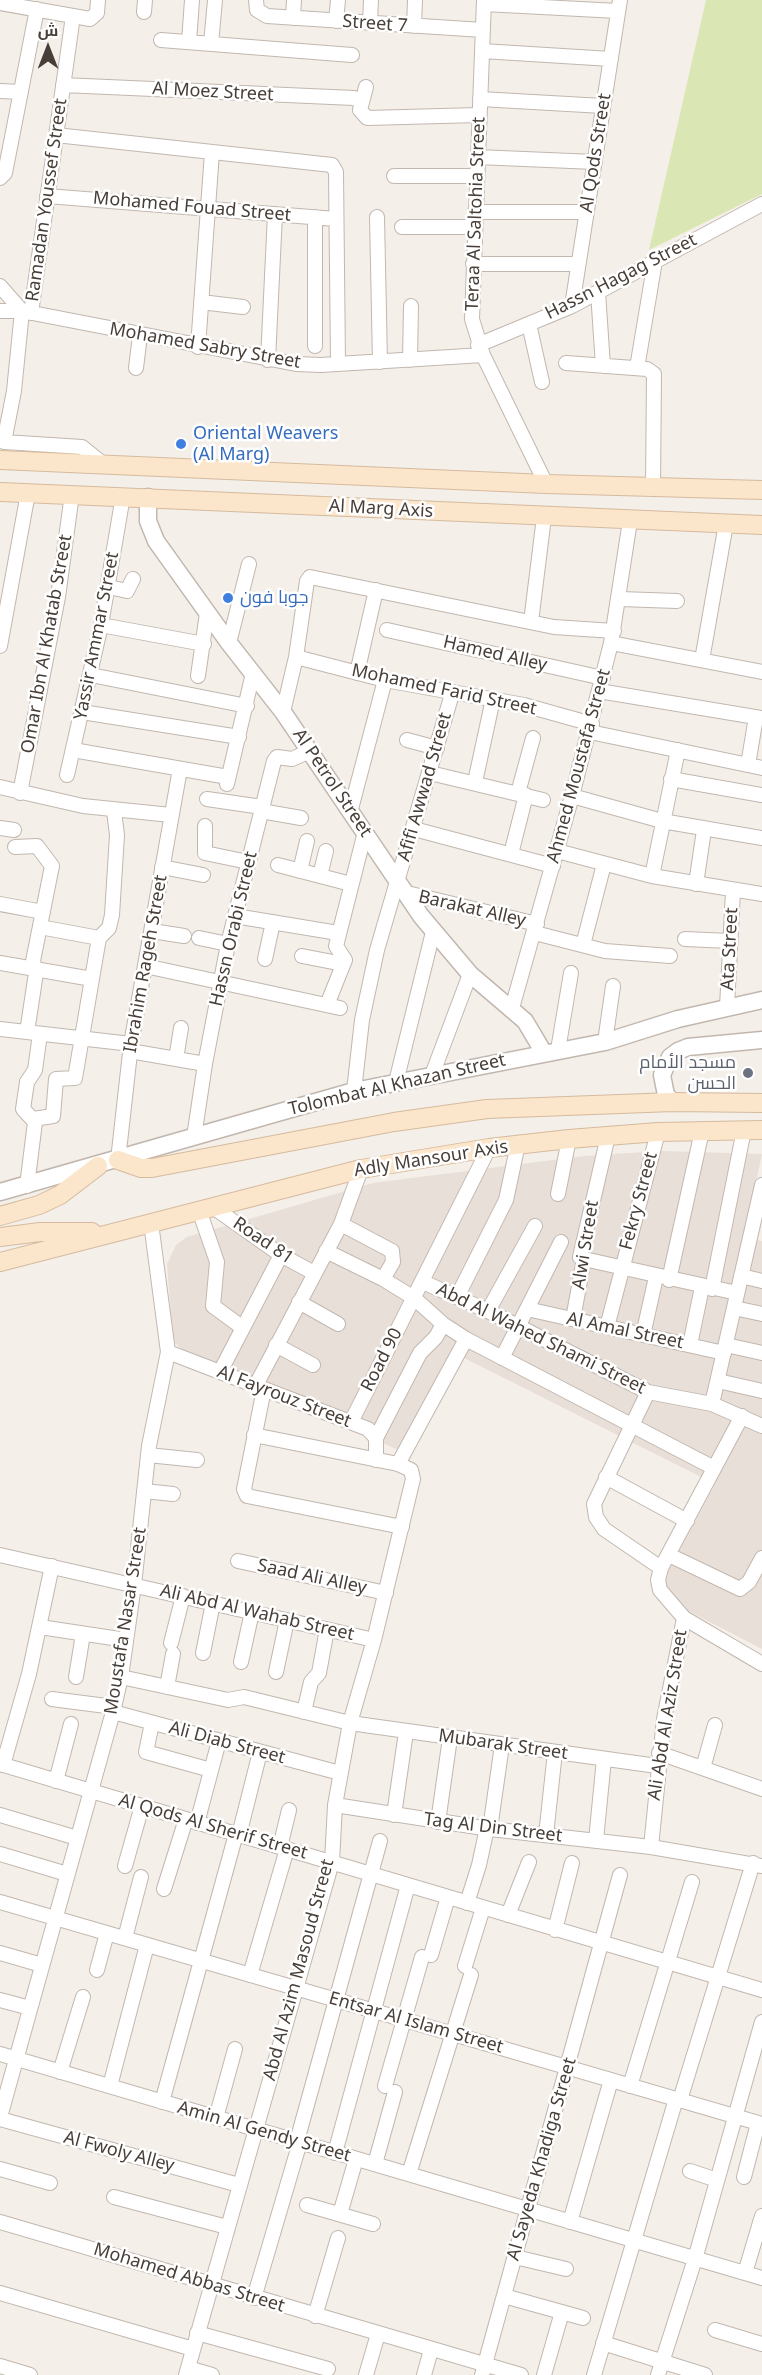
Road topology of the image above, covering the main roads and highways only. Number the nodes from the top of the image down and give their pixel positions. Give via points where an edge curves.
1 (0, 460) edge
2 (762, 490) edge
3 (0, 492) edge
4 (762, 525) edge
5 (762, 1104) edge
6 (762, 1130) edge
7 (118, 1160) road end
8 (98, 1166) road end
9 (0, 1216) edge
10 (106, 1233) junction
11 (0, 1237) edge
12 (0, 1262) edge

1 - 2 main road, Al Marg Axis
3 - 4 main road, Al Marg Axis
5 - 7 main road via 673,1102 487,1109 394,1122 152,1168
6 - 10 main road, Adly Mansour Axis via 658,1132 489,1148 361,1169
8 - 9 main road via 39,1206
10 - 11 main road via 62,1231
10 - 12 main road

